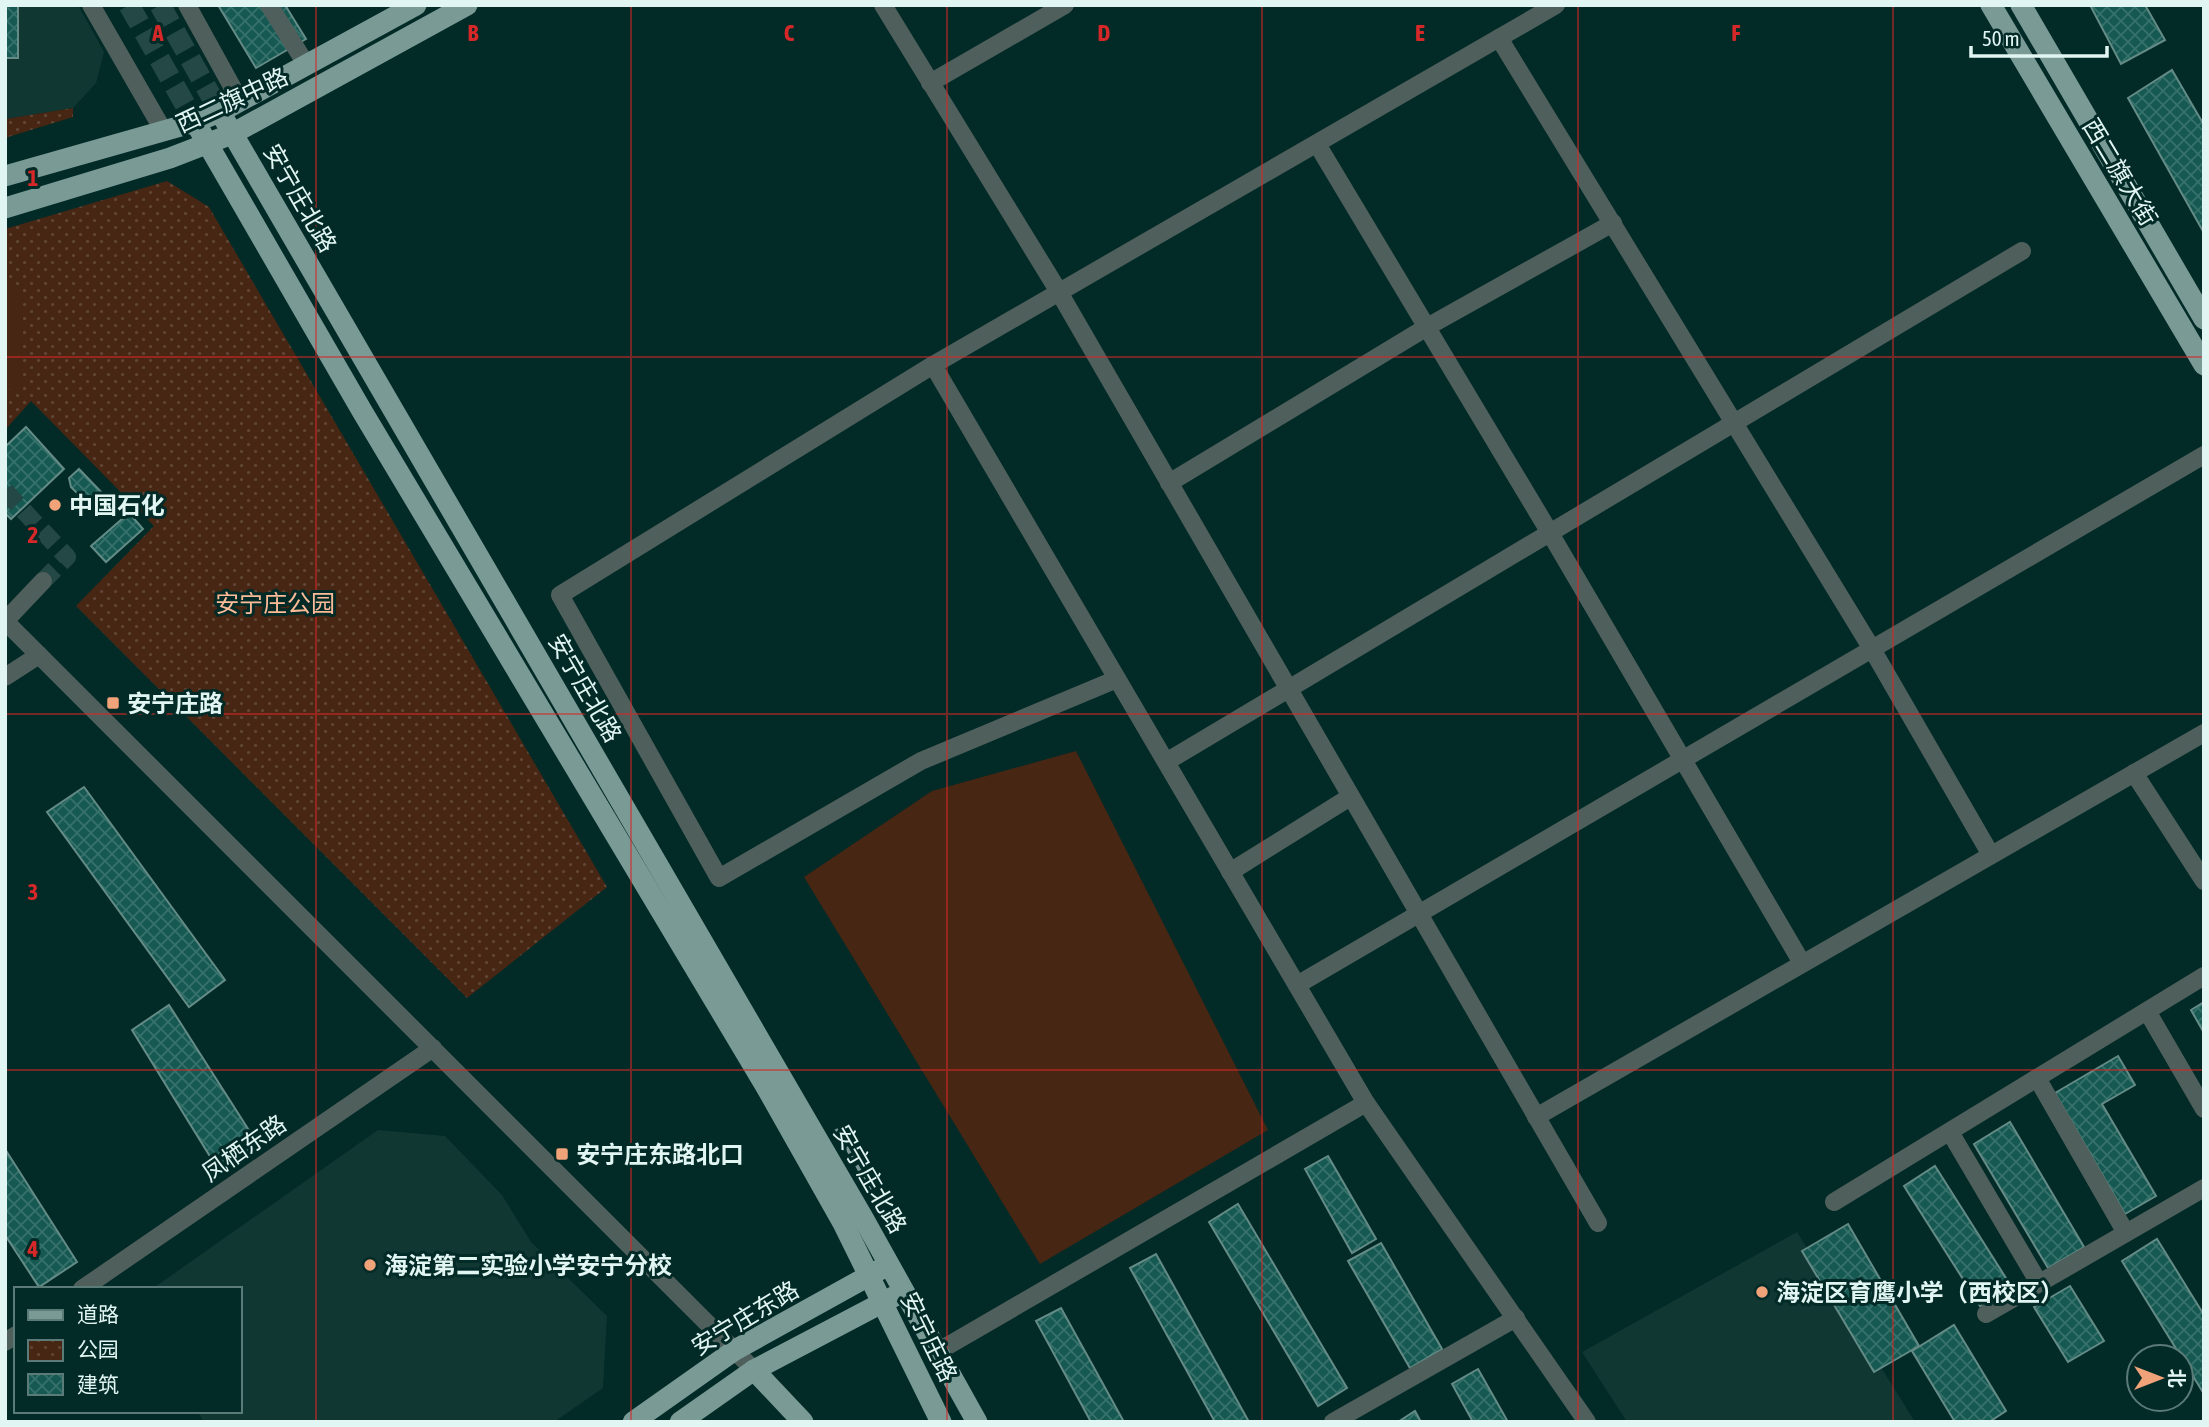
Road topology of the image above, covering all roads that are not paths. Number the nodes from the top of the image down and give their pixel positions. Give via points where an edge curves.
1 (91, 5) edge
2 (187, 5) edge
3 (269, 5) edge
4 (416, 5) edge
5 (467, 5) edge
6 (883, 5) edge
7 (1065, 5) edge
8 (1556, 5) edge
9 (1991, 5) edge
10 (2021, 5) edge
11 (1499, 38) junction
12 (306, 64) junction
13 (930, 83) junction
14 (240, 101) junction
15 (220, 112) junction
16 (195, 122) junction
17 (163, 130) junction
18 (232, 134) junction
19 (206, 144) junction
20 (1317, 144) junction
21 (5, 176) edge
22 (5, 208) edge
23 (1613, 223) junction
24 (2022, 251) dead end
25 (1059, 292) junction
26 (2204, 319) edge
27 (1427, 327) junction
28 (2202, 356) edge
29 (933, 365) junction
30 (1735, 422) junction
31 (2204, 455) edge
32 (1169, 483) junction
33 (1550, 533) junction
34 (43, 580) tunnel mouth
35 (5, 621) edge
36 (1872, 649) junction
37 (39, 655) junction
38 (5, 677) edge
39 (1117, 680) junction
40 (1287, 690) junction
41 (2204, 733) edge
42 (1683, 760) junction
43 (1166, 762) junction
44 (2134, 773) junction
45 (1350, 797) junction
46 (1991, 855) junction
47 (1230, 872) junction
48 (2204, 881) edge
49 (1418, 915) junction
50 (1802, 964) junction
51 (2204, 976) edge
52 (1297, 985) junction
53 (2147, 1011) junction
54 (433, 1048) junction
55 (2037, 1078) junction
56 (1366, 1103) junction
57 (2204, 1109) edge
58 (1536, 1117) junction
59 (1950, 1132) junction
60 (2204, 1188) edge
61 (1835, 1202) dead end
62 (1598, 1223) dead end
63 (2126, 1233) junction
64 (879, 1270) junction
65 (2039, 1283) junction
66 (85, 1287) edge
67 (903, 1291) junction
68 (883, 1302) junction
69 (1986, 1314) dead end
70 (1516, 1318) junction
71 (735, 1350) junction
72 (937, 1352) junction
73 (754, 1370) junction
74 (633, 1422) edge
75 (680, 1422) edge
76 (803, 1422) edge
77 (941, 1422) edge
78 (977, 1422) edge
79 (1333, 1422) edge
80 (1587, 1422) edge

1 - 17 street
2 - 14 street
3 - 12 street
4 - 12 main road, 西二旗中路
5 - 18 main road, 西二旗中路
6 - 13 street
7 - 13 street
8 - 11 street
9 - 28 main road, 西二旗大街
10 - 26 main road, 西二旗大街
11 - 20 street
11 - 23 street
12 - 14 main road, 西二旗中路
13 - 25 street
14 - 15 main road, 西二旗中路
15 - 16 main road, 西二旗中路
15 - 18 main road, 安宁庄北路
16 - 17 main road, 西二旗中路
16 - 19 main road, 安宁庄北路
17 - 21 main road, 西二旗中路
18 - 19 main road, 西二旗中路
18 - 64 main road, 安宁庄北路
19 - 22 main road, 西二旗中路
19 - 64 main road, 安宁庄北路
20 - 25 street
20 - 27 street
23 - 27 street
23 - 30 street
24 - 30 street
25 - 29 street
25 - 32 street
27 - 32 street
27 - 33 street
29 - 39 street
29 - 39 street via 560,595 719,878 921,761
30 - 33 street
30 - 36 street
31 - 36 street
32 - 40 street
33 - 40 street
33 - 42 street
34 - 35 street
35 - 37 street
36 - 42 street
36 - 46 street
37 - 38 street
37 - 54 street
39 - 43 street
40 - 43 street
40 - 45 street
41 - 44 street
42 - 49 street
42 - 50 street
43 - 47 street
44 - 46 street
44 - 48 street
45 - 47 street
45 - 49 street
46 - 50 street
47 - 52 street
49 - 52 street
49 - 58 street
50 - 58 street
51 - 53 street
52 - 56 street
53 - 55 street
53 - 57 street
54 - 66 street, 凤栖东路
54 - 71 street
55 - 59 street
55 - 63 street
56 - 70 street
56 - 72 street
58 - 62 street
59 - 61 street
59 - 65 street
60 - 63 street
63 - 65 street
64 - 67 main road, 安宁庄北路
64 - 68 main road, 安宁庄路
64 - 71 main road, 安宁庄东路
65 - 69 street
67 - 68 main road, 安宁庄东路
67 - 72 main road, 安宁庄路
68 - 73 main road, 安宁庄东路
68 - 77 main road, 安宁庄路
70 - 79 street
70 - 80 street
71 - 73 street
71 - 74 main road, 安宁庄东路
72 - 78 main road, 安宁庄路
73 - 75 main road, 安宁庄东路
73 - 76 main road

